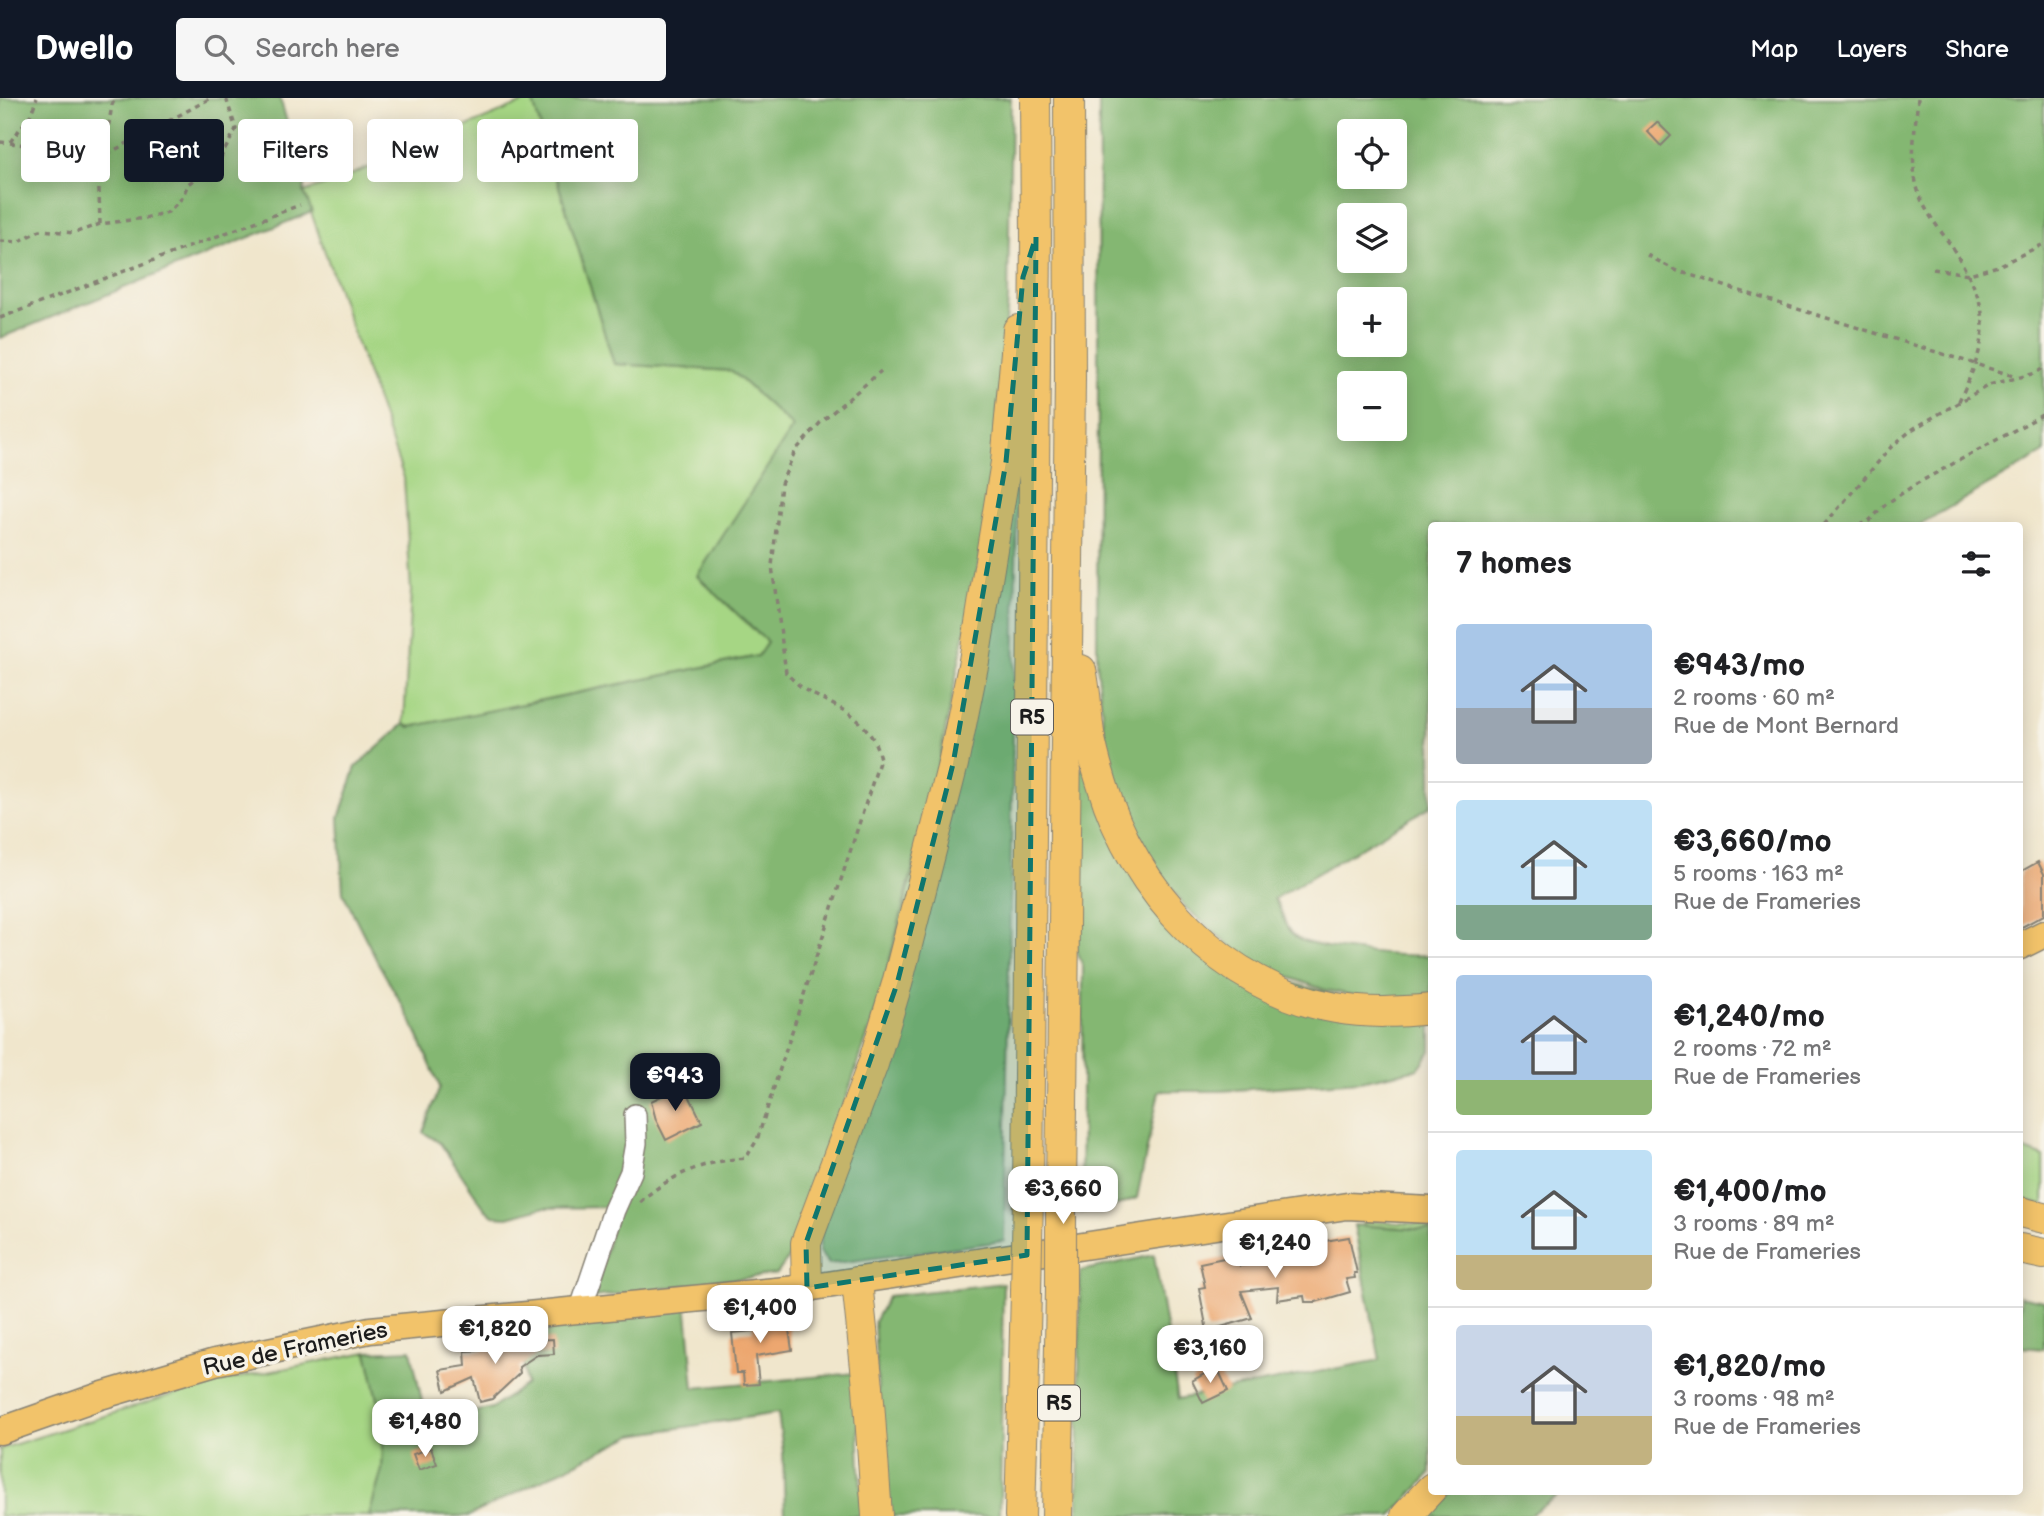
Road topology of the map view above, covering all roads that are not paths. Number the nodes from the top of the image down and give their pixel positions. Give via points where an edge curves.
1 (1035, 98) edge
2 (1069, 98) edge
3 (1036, 237) junction
4 (1067, 621) junction
5 (2044, 934) edge
6 (2023, 944) edge
7 (1428, 1009) edge
8 (635, 1115) dead end
9 (1428, 1210) edge
10 (2023, 1213) edge
11 (2044, 1218) edge
12 (2023, 1250) edge
13 (2044, 1254) edge
14 (857, 1282) junction
15 (807, 1288) junction
16 (580, 1311) junction
17 (0, 1431) edge
18 (1428, 1492) edge
19 (877, 1516) edge
20 (1020, 1516) edge
21 (1056, 1516) edge
22 (1406, 1516) edge

1 - 3 highway, R5
2 - 4 highway, R5
3 - 15 highway via 1023,277 1006,461 953,764 873,1064 806,1242
3 - 20 highway, R5, bridge via 1028,1196
4 - 7 highway via 1082,673 1090,736 1103,787 1145,875 1173,913 1239,970 1285,993 1335,1008 1391,1013
4 - 21 highway, R5, bridge
5 - 6 main road
8 - 16 street via 631,1172
9 - 14 main road, Rue de Frameries via 1347,1206
10 - 11 highway
12 - 13 highway
14 - 15 main road, Rue de Frameries
14 - 19 highway
15 - 16 main road, Rue de Frameries
16 - 17 main road, Rue de Frameries via 370,1330 215,1362
18 - 22 highway

